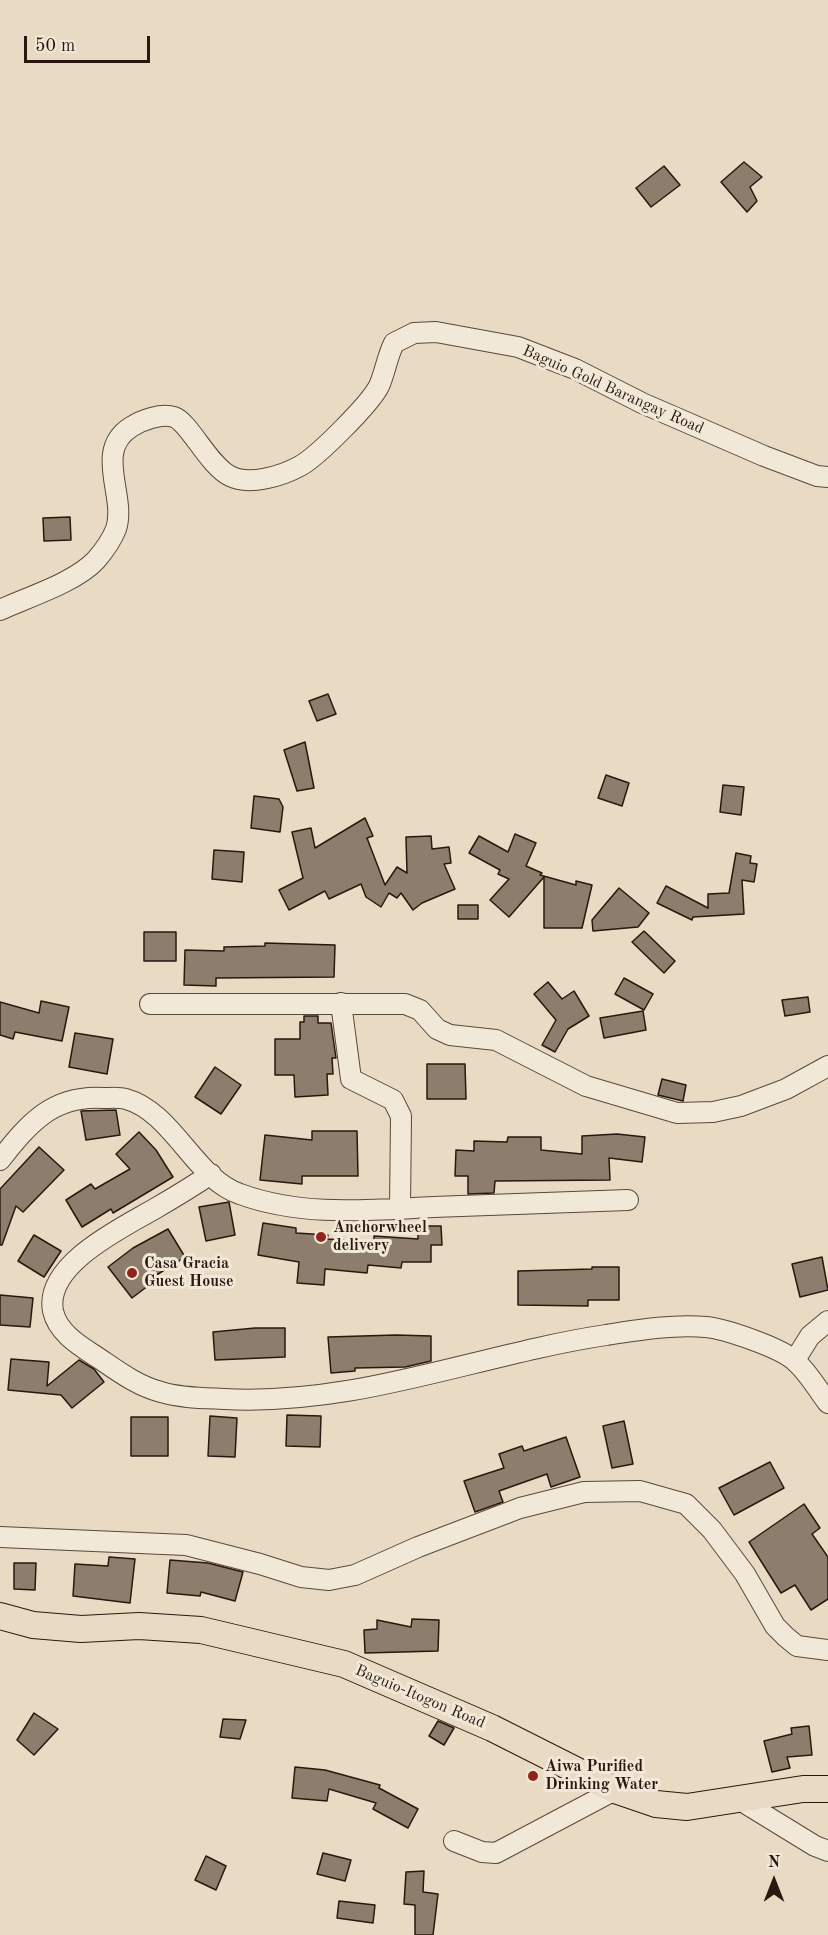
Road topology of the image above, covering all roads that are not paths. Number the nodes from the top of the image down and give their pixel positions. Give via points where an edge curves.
1 (828, 477) edge
2 (0, 610) edge
3 (341, 1003) junction
4 (150, 1004) dead end
5 (828, 1066) edge
6 (0, 1160) edge
7 (211, 1174) junction
8 (628, 1200) dead end
9 (400, 1208) junction
10 (828, 1321) edge
11 (795, 1360) junction
12 (828, 1403) edge
13 (0, 1537) edge
14 (0, 1616) edge
15 (828, 1650) edge
16 (828, 1789) edge
17 (615, 1790) junction
18 (740, 1800) junction
19 (454, 1841) dead end
20 (828, 1851) edge

1 - 2 street, Baguio Gold Barangay Road via 764,456 518,347 436,332 414,333 394,343 379,385 342,428 302,465 278,476 230,477 174,417 147,419 129,428 117,440 113,453 116,528 96,561
3 - 4 street
3 - 5 street via 413,1005 437,1029 450,1035 496,1040 586,1086 676,1113 741,1106 786,1089
3 - 9 street via 351,1078 393,1100 400,1116
6 - 7 street via 55,1106 86,1097 126,1099 153,1114
7 - 9 street via 237,1194 299,1210
7 - 11 street via 100,1240 75,1260 59,1282 52,1308 63,1331 132,1380 160,1392 248,1400 311,1397 377,1387 516,1351 637,1330 707,1328 758,1342
8 - 9 street
10 - 11 street via 810,1336
11 - 12 street
13 - 15 street via 186,1545 301,1577 329,1580 355,1575 418,1546 520,1508 584,1492 640,1491 686,1504 712,1530 745,1574 775,1626 796,1646
14 - 17 main road, Baguio-Itogon Road via 33,1625 81,1629 139,1626 201,1630 344,1664 492,1728
16 - 18 main road, Baguio-Itogon Road via 803,1789
17 - 18 main road, Baguio-Itogon Road via 656,1804 687,1808
17 - 19 street via 495,1853
18 - 20 street

